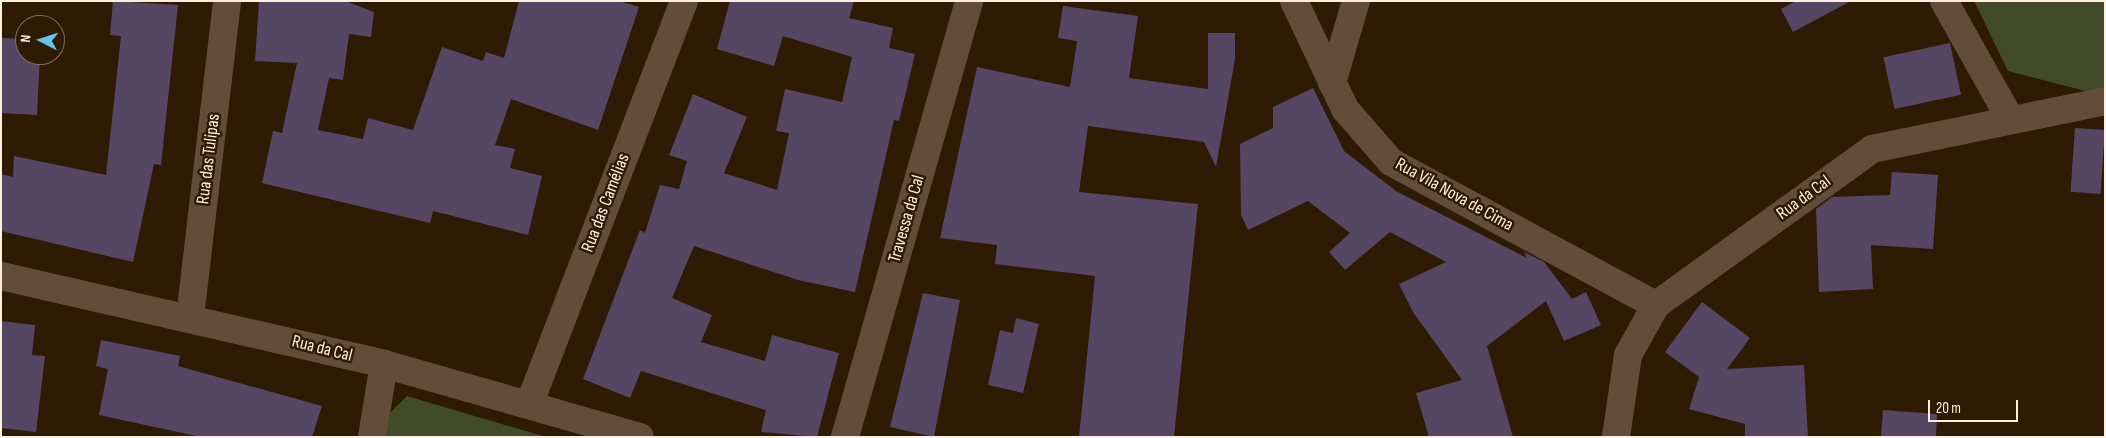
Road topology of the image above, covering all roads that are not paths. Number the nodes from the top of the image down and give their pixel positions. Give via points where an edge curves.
1 (226, 1) edge
2 (684, 1) edge
3 (969, 1) edge
4 (1294, 1) edge
5 (1356, 1) edge
6 (1944, 1) edge
7 (1332, 83) junction
8 (2105, 101) edge
9 (2009, 118) junction
10 (1, 276) edge
11 (1656, 305) junction
12 (190, 317) junction
13 (384, 364) junction
14 (529, 405) junction
15 (372, 437) edge
16 (640, 437) edge
17 (845, 437) edge
18 (1616, 437) edge

1 - 12 street, Rua das Tulipas
2 - 14 street, Rua das Camélias
3 - 17 street, Travessa da Cal
4 - 7 street, Rua Vila Nova de Cima
5 - 7 street
6 - 9 street
7 - 11 street, Rua Vila Nova de Cima via 1345,109 1391,162
8 - 9 street, Rua da Cal
9 - 11 street, Rua da Cal via 1872,149
10 - 12 street, Rua da Cal
11 - 18 street, Rua da Cal via 1628,355
12 - 13 street, Rua da Cal
13 - 14 street, Rua da Cal
13 - 15 street
14 - 16 street, Rua da Cal

